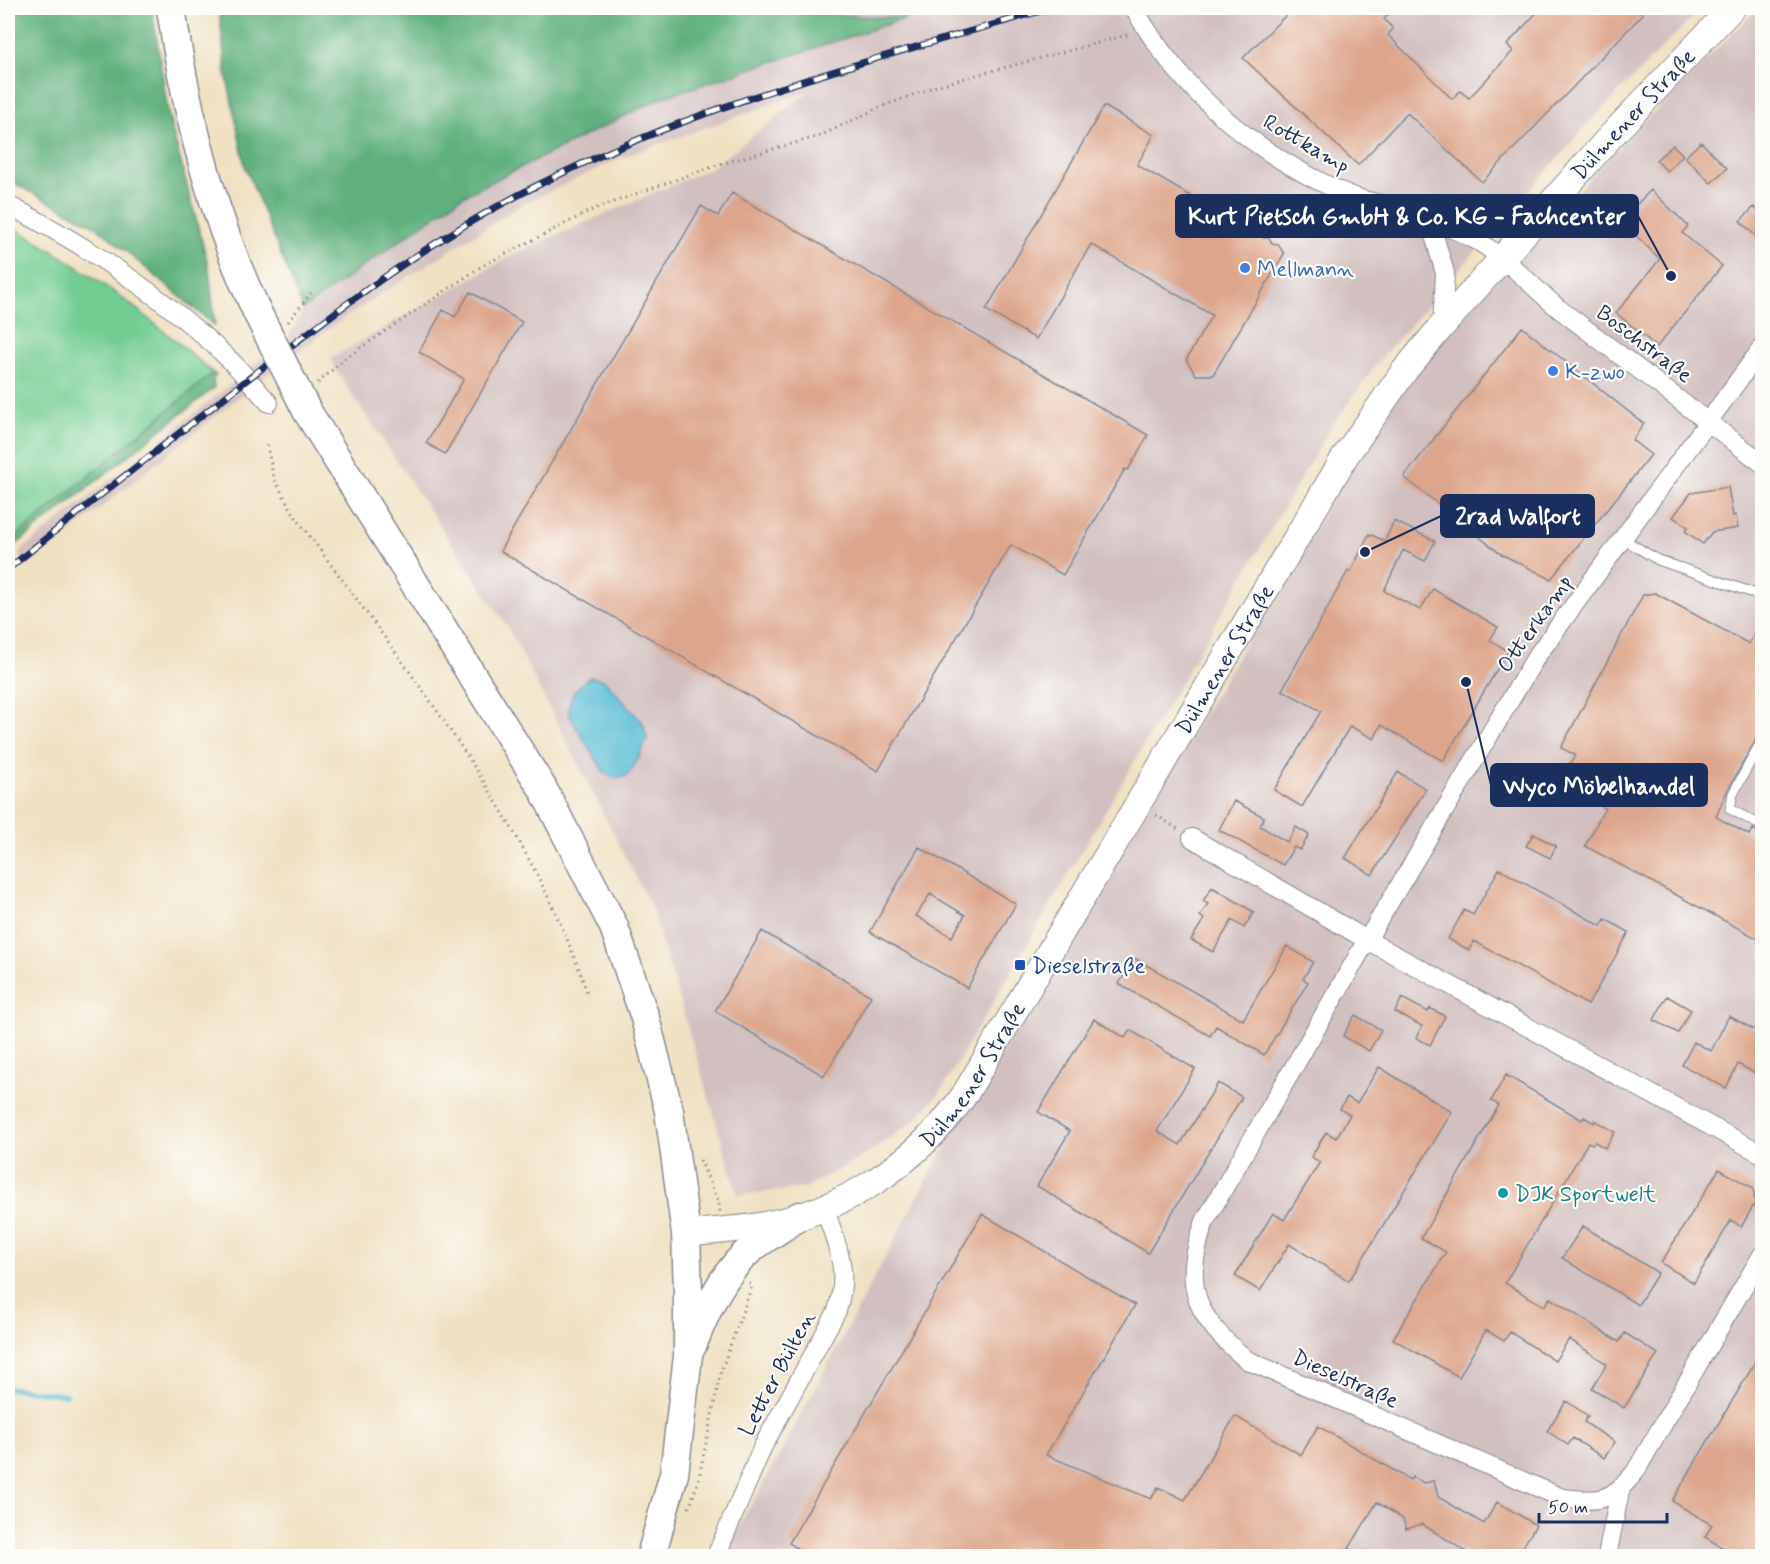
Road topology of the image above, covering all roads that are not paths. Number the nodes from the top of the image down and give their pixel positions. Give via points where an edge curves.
1 (171, 8) edge
2 (1732, 8) edge
3 (1140, 18) edge
4 (8, 205) edge
5 (1430, 222) junction
6 (1502, 257) junction
7 (1442, 326) junction
8 (1762, 348) edge
9 (269, 403) dead end
10 (1709, 422) junction
11 (1762, 463) edge
12 (1623, 539) junction
13 (1762, 596) edge
14 (1762, 740) edge
15 (1762, 826) edge
16 (1192, 838) road end
17 (1367, 940) junction
18 (1762, 1154) edge
19 (825, 1208) junction
20 (799, 1216) junction
21 (686, 1234) junction
22 (1762, 1255) edge
23 (688, 1356) junction
24 (1620, 1491) junction
25 (651, 1557) edge
26 (716, 1557) edge
27 (1607, 1557) edge

1 - 21 main road, bridge via 198,152 227,241 258,314 307,411 507,728 560,820 614,927 645,1018 669,1111
2 - 6 street, Dülmener Straße
3 - 5 street, Rottkamp via 1174,70 1242,133 1351,196
4 - 9 street via 80,245 132,282 219,350
5 - 6 street, Rottkamp via 1473,239
5 - 7 street via 1445,273
6 - 7 street, Dülmener Straße
6 - 10 street, Boschstraße via 1542,295
7 - 19 street, Dülmener Straße via 1346,455 956,1106 899,1165
8 - 10 street, Otterkamp
10 - 11 street, Boschstraße
10 - 12 street, Otterkamp
12 - 13 lane via 1658,560
12 - 17 street, Otterkamp via 1536,657
14 - 15 lane via 1733,794 1730,810
16 - 17 street
17 - 18 street
17 - 24 street, Dieselstraße via 1205,1221 1192,1272 1195,1298 1221,1338 1247,1360 1562,1498 1593,1501
19 - 20 street, Dülmener Straße
19 - 26 street, Letter Bülten via 843,1264 840,1303 763,1446
20 - 21 street, Dülmener Straße via 759,1226
20 - 23 main road via 754,1246 733,1269 704,1315
21 - 23 main road
22 - 24 street via 1635,1472
23 - 25 main road via 674,1474
24 - 27 street

